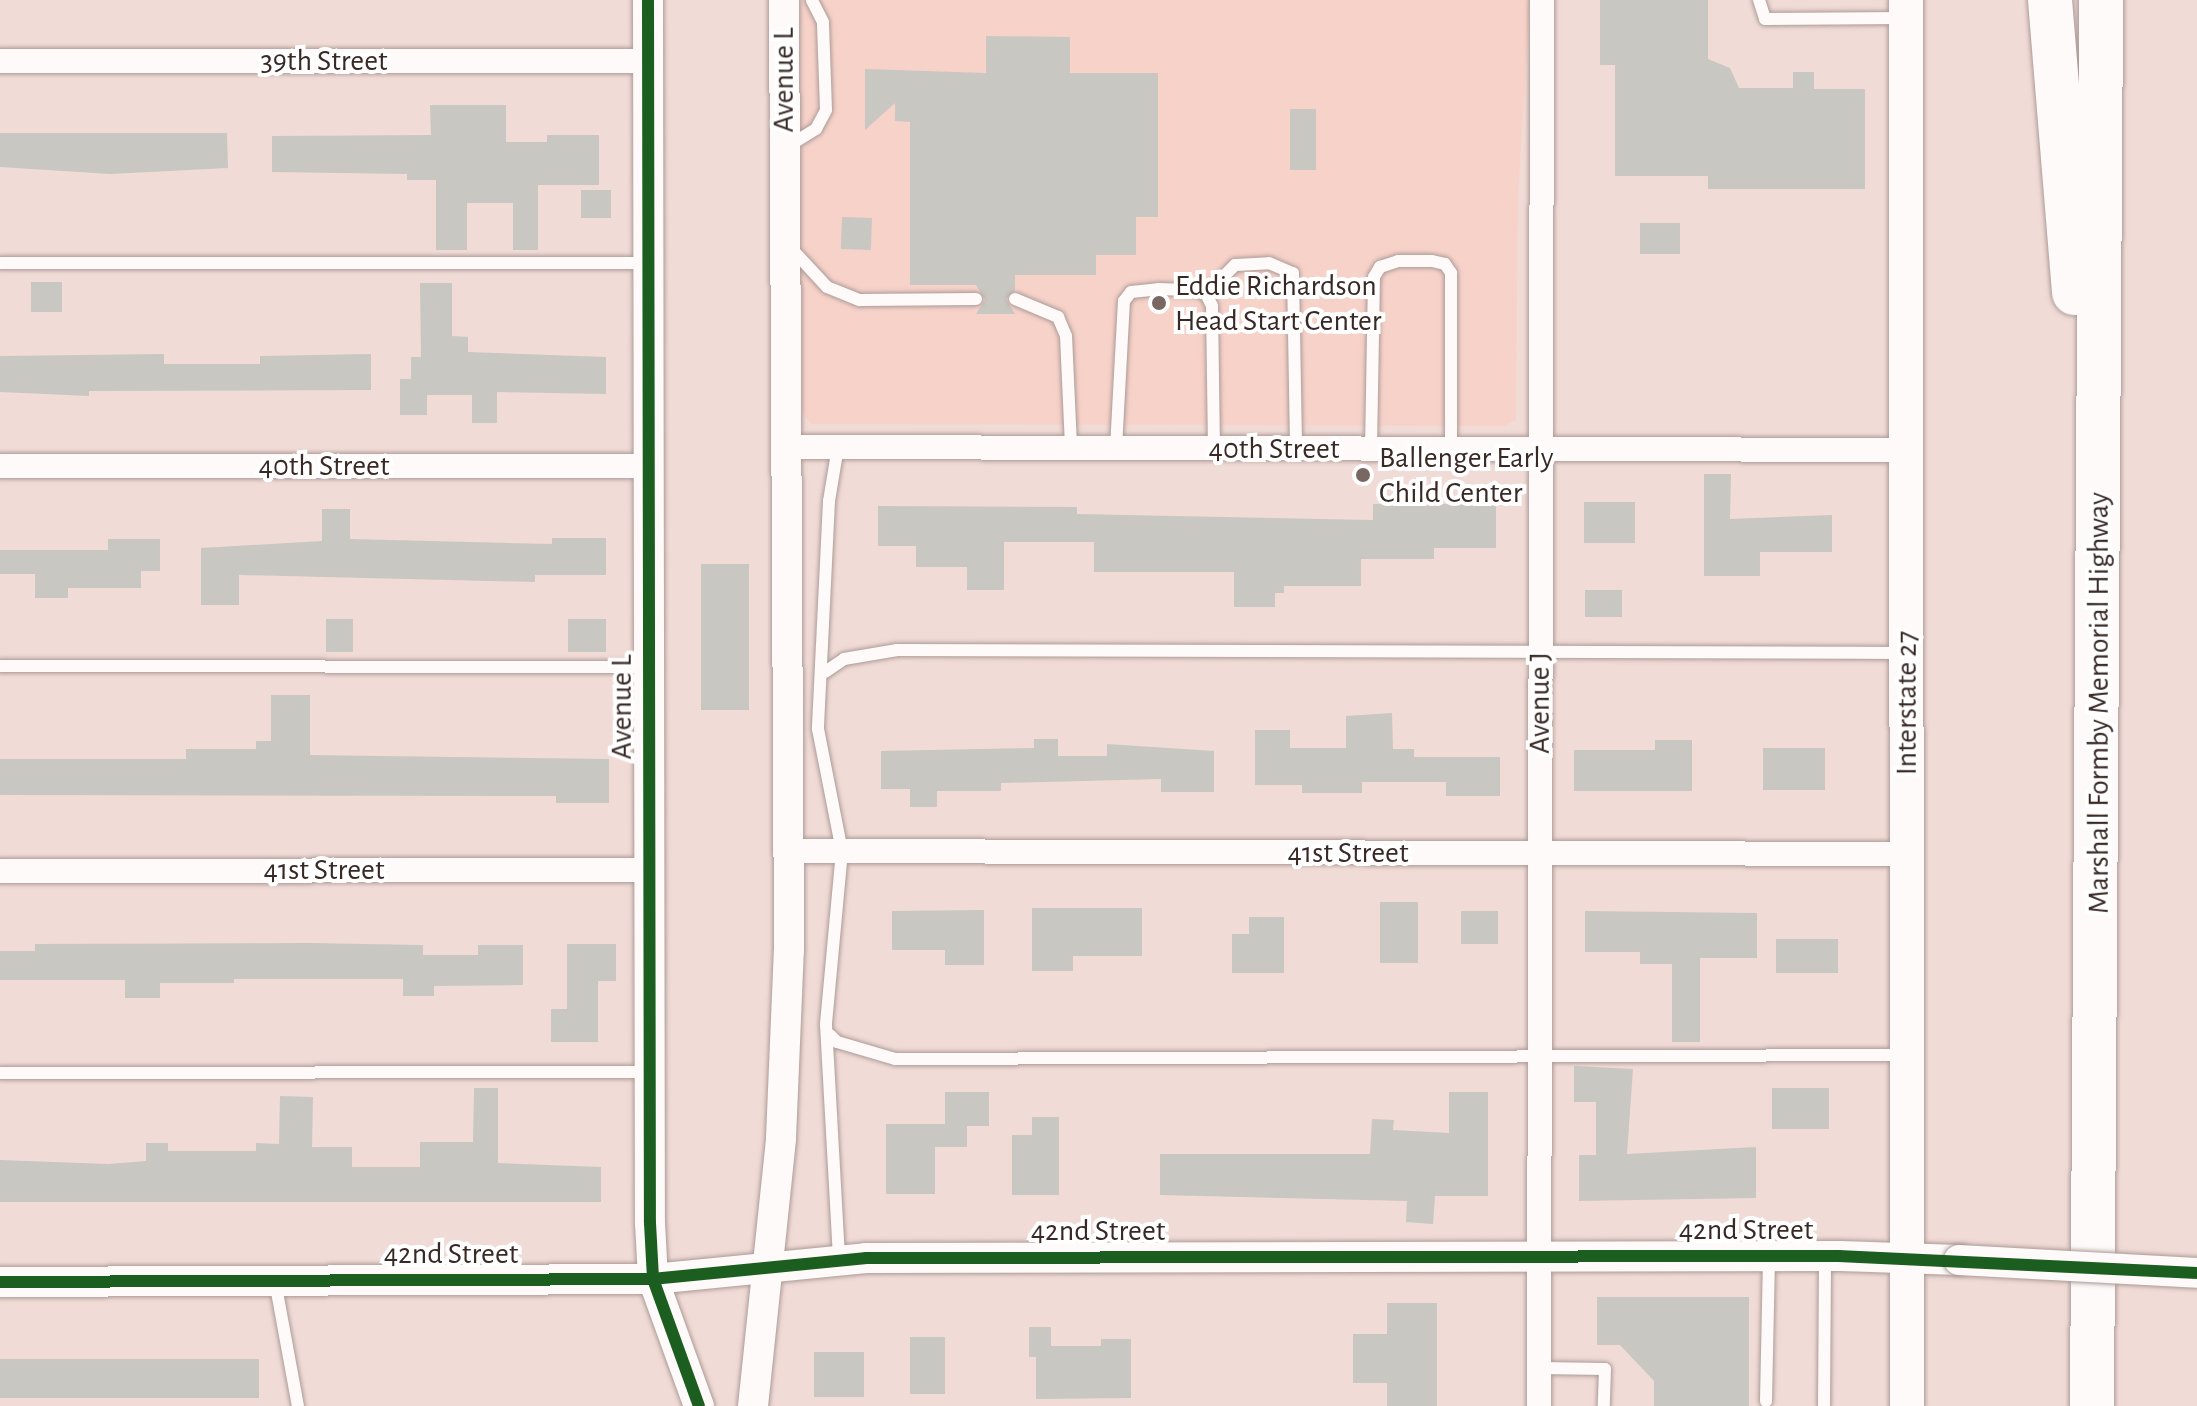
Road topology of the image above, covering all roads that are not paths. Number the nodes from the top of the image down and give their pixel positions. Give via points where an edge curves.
1 (648, 0) edge
2 (784, 0) edge
3 (812, 0) edge
4 (1542, 0) edge
5 (1759, 0) edge
6 (2050, 0) edge
7 (2101, 0) edge
8 (1906, 9) edge
9 (0, 61) edge
10 (648, 61) junction
11 (785, 148) junction
12 (785, 242) junction
13 (0, 263) edge
14 (649, 263) junction
15 (1206, 294) junction
16 (976, 299) dead end
17 (1015, 299) dead end
18 (785, 447) junction
19 (838, 447) junction
20 (1071, 448) junction
21 (1116, 448) junction
22 (1214, 449) junction
23 (1296, 449) junction
24 (1371, 449) junction
25 (1451, 449) junction
26 (1539, 450) junction
27 (1907, 450) junction
28 (0, 466) edge
29 (648, 466) junction
30 (1540, 650) junction
31 (1907, 653) junction
32 (0, 666) edge
33 (649, 667) junction
34 (825, 672) junction
35 (2100, 686) junction
36 (789, 851) junction
37 (842, 851) junction
38 (1540, 853) junction
39 (1907, 854) junction
40 (649, 870) junction
41 (0, 871) edge
42 (830, 1035) junction
43 (1544, 1053) junction
44 (1907, 1055) junction
45 (648, 1072) junction
46 (0, 1073) edge
47 (1540, 1256) junction
48 (1769, 1256) junction
49 (1825, 1256) junction
50 (839, 1258) junction
51 (1907, 1258) junction
52 (767, 1264) junction
53 (2197, 1273) edge
54 (653, 1279) junction
55 (275, 1281) junction
56 (0, 1282) edge
57 (1540, 1368) junction
58 (2091, 1400) edge
59 (1766, 1401) dead end
60 (298, 1406) edge
61 (699, 1406) edge
62 (753, 1406) edge
63 (1539, 1406) edge
64 (1604, 1406) edge
65 (1824, 1406) edge
66 (1907, 1406) edge

1 - 10 street, Avenue L
2 - 11 street, Avenue L
3 - 11 lane via 823,22 826,110 816,129
4 - 26 street, Avenue J
5 - 8 lane via 1765,19
6 - 35 highway
7 - 35 highway, Marshall Formby Memorial Highway
8 - 27 main road, Interstate 27
9 - 10 street, 39th Street
10 - 14 street, Avenue L
11 - 12 street, Avenue L
12 - 16 lane via 827,287 850,298
12 - 18 street, Avenue L
13 - 14 lane
14 - 29 street, Avenue L
15 - 21 lane via 1158,289 1131,292 1124,301
15 - 22 lane via 1213,320
15 - 23 lane via 1235,265 1269,263 1293,273
17 - 20 lane via 1058,317 1066,336
18 - 19 street, 40th Street
18 - 36 street, Avenue L
19 - 20 street, 40th Street
19 - 34 lane via 829,514
20 - 21 street, 40th Street
21 - 22 street, 40th Street
22 - 23 street, 40th Street
23 - 24 street, 40th Street
24 - 25 street, 40th Street
24 - 25 lane via 1374,277 1380,267 1398,261 1432,261 1445,264 1451,273
25 - 26 street, 40th Street
26 - 27 street, 40th Street
26 - 30 street, Avenue J
27 - 31 main road, Interstate 27
28 - 29 street, 40th Street
29 - 33 street, Avenue L
30 - 31 lane
30 - 34 lane via 897,650 844,659
30 - 38 street, Avenue J
31 - 39 main road, Interstate 27
32 - 33 lane
33 - 40 street, Avenue L
34 - 37 lane via 818,729
35 - 58 highway, Marshall Formby Memorial Highway
36 - 37 street, 41st Street
36 - 52 street, Avenue L via 786,1059
37 - 38 street, 41st Street
37 - 42 lane via 827,988
38 - 39 street, 41st Street
38 - 43 street, Avenue J
39 - 44 main road, Interstate 27
40 - 41 street, 41st Street
40 - 45 street, Avenue L
42 - 43 lane via 837,1042 895,1059
42 - 50 lane
43 - 44 lane
43 - 47 street, Avenue J
44 - 51 main road, Interstate 27
45 - 46 lane
45 - 54 street, Avenue L
47 - 48 street, 42nd Street
47 - 50 street, 42nd Street
47 - 57 street, Avenue J
48 - 49 street, 42nd Street
48 - 59 lane
49 - 51 street, 42nd Street
49 - 65 lane
50 - 52 street, 42nd Street
51 - 53 street, 42nd Street, bridge
51 - 66 main road, Interstate 27
52 - 54 street, 42nd Street
52 - 62 street, Avenue L
54 - 55 street, 42nd Street
54 - 61 street, Avenue L
55 - 56 street, 42nd Street
55 - 60 lane
57 - 63 street, Avenue J
57 - 64 lane via 1605,1369

